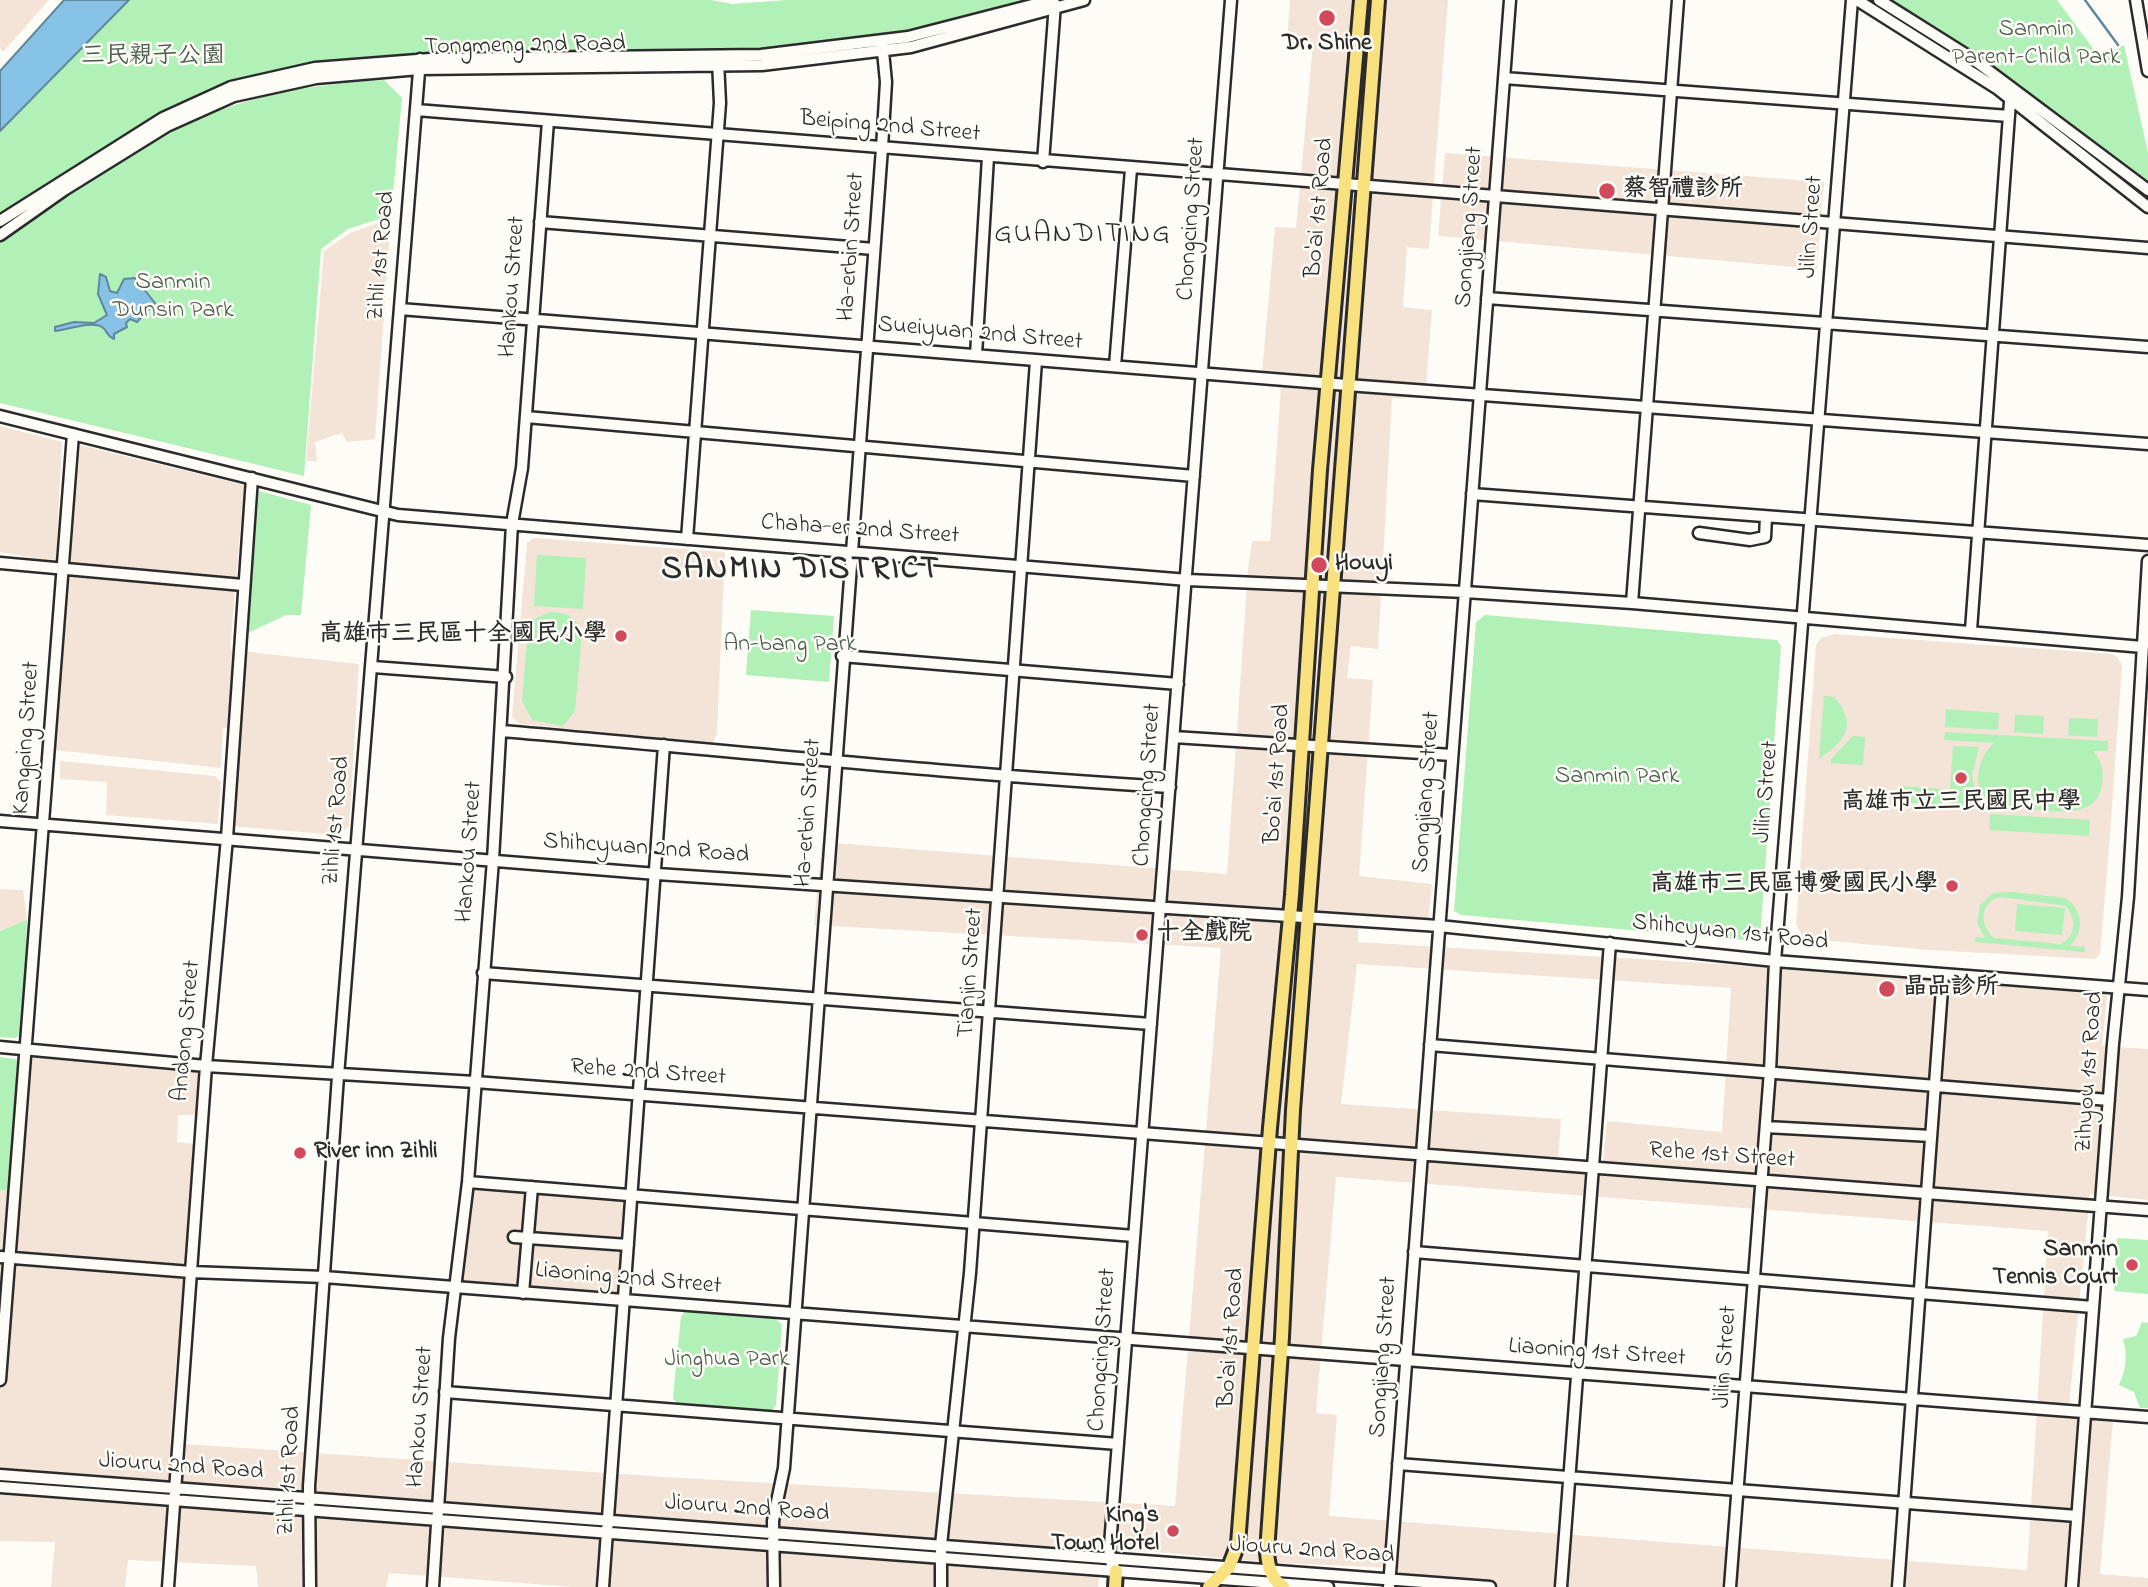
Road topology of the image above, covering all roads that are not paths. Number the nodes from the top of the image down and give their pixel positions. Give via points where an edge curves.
1 (1084, 0) edge
2 (1231, 0) edge
3 (1361, 0) edge
4 (1378, 0) edge
5 (1510, 0) edge
6 (1678, 0) edge
7 (1854, 0) edge
8 (1880, 0) edge
9 (2136, 0) edge
10 (1054, 3) edge
11 (883, 46) junction
12 (718, 61) junction
13 (420, 64) junction
14 (2148, 71) edge
15 (1504, 78) junction
16 (1671, 90) junction
17 (2011, 93) junction
18 (1844, 103) junction
19 (416, 110) junction
20 (2009, 116) junction
21 (548, 121) junction
22 (717, 135) junction
23 (882, 148) junction
24 (988, 157) junction
25 (1043, 162) junction
26 (1131, 169) junction
27 (1217, 176) junction
28 (1344, 186) junction
29 (1361, 188) junction
30 (2148, 190) edge
31 (1494, 198) junction
32 (2148, 207) edge
33 (1662, 211) junction
34 (0, 221) edge
35 (540, 222) junction
36 (1834, 224) junction
37 (0, 235) edge
38 (709, 238) junction
39 (2000, 238) junction
40 (2148, 248) edge
41 (874, 249) junction
42 (1487, 298) junction
43 (400, 309) junction
44 (1654, 310) junction
45 (533, 320) junction
46 (1827, 323) junction
47 (702, 333) junction
48 (1993, 337) junction
49 (866, 346) junction
50 (2148, 348) edge
51 (976, 355) junction
52 (1036, 361) junction
53 (1115, 366) junction
54 (1202, 373) junction
55 (1327, 383) junction
56 (1347, 385) junction
57 (1479, 395) junction
58 (1647, 407) junction
59 (0, 416) edge
60 (526, 417) junction
61 (1819, 420) junction
62 (694, 432) junction
63 (73, 434) junction
64 (1985, 434) junction
65 (2148, 444) edge
66 (859, 446) junction
67 (1029, 462) junction
68 (1194, 476) junction
69 (251, 478) junction
70 (1472, 494) junction
71 (1640, 507) junction
72 (385, 513) junction
73 (1766, 517) junction
74 (1811, 520) junction
75 (512, 524) junction
76 (1699, 533) dead end
77 (1978, 534) junction
78 (687, 539) junction
79 (2148, 545) edge
80 (850, 551) junction
81 (2148, 561) edge
82 (0, 564) edge
83 (1019, 564) junction
84 (62, 569) junction
85 (1188, 580) junction
86 (243, 585) junction
87 (1313, 587) junction
88 (1332, 588) junction
89 (1465, 592) junction
90 (1632, 603) junction
91 (1804, 617) junction
92 (1971, 630) junction
93 (2143, 647) junction
94 (842, 656) junction
95 (373, 667) junction
96 (1012, 671) junction
97 (506, 677) junction
98 (1178, 684) junction
99 (502, 731) junction
100 (1174, 737) junction
101 (664, 745) junction
102 (1303, 745) junction
103 (1323, 747) junction
104 (1452, 755) junction
105 (835, 759) junction
106 (1005, 777) junction
107 (1170, 787) junction
108 (0, 821) edge
109 (43, 824) junction
110 (227, 838) junction
111 (356, 848) junction
112 (493, 860) junction
113 (657, 874) junction
114 (826, 884) junction
115 (999, 897) junction
116 (1160, 909) junction
117 (1290, 916) junction
118 (1308, 918) junction
119 (1439, 926) junction
120 (1610, 943) junction
121 (1775, 961) junction
122 (483, 973) junction
123 (1943, 975) junction
124 (647, 986) junction
125 (2118, 988) junction
126 (2148, 990) edge
127 (818, 999) junction
128 (990, 1012) junction
129 (1151, 1024) junction
130 (1430, 1045) junction
131 (0, 1047) edge
132 (26, 1049) junction
133 (1601, 1058) junction
134 (206, 1066) junction
135 (1770, 1071) junction
136 (338, 1076) junction
137 (475, 1082) junction
138 (1937, 1087) junction
139 (639, 1095) junction
140 (2109, 1100) junction
141 (810, 1108) junction
142 (982, 1122) junction
143 (1766, 1127) junction
144 (1142, 1134) junction
145 (1931, 1136) junction
146 (1269, 1143) junction
147 (1292, 1145) junction
148 (1422, 1155) junction
149 (1593, 1168) junction
150 (1762, 1181) junction
151 (468, 1182) junction
152 (532, 1187) junction
153 (1927, 1194) junction
154 (631, 1195) junction
155 (2102, 1207) junction
156 (803, 1209) junction
157 (2148, 1210) edge
158 (974, 1223) junction
159 (1134, 1236) junction
160 (514, 1237) dead end
161 (528, 1238) junction
162 (628, 1245) junction
163 (1414, 1252) junction
164 (4, 1258) edge
165 (1586, 1266) junction
166 (191, 1272) junction
167 (324, 1277) junction
168 (1754, 1279) junction
169 (456, 1287) junction
170 (1920, 1292) junction
171 (523, 1293) junction
172 (624, 1301) junction
173 (2093, 1307) junction
174 (795, 1314) junction
175 (962, 1328) junction
176 (1126, 1340) junction
177 (1253, 1351) junction
178 (1281, 1351) junction
179 (1406, 1360) junction
180 (1577, 1373) junction
181 (0, 1380) edge
182 (1746, 1386) junction
183 (445, 1392) junction
184 (1913, 1399) junction
185 (616, 1405) junction
186 (2086, 1412) junction
187 (2148, 1417) edge
188 (788, 1418) junction
189 (952, 1433) junction
190 (1118, 1444) junction
191 (1398, 1464) junction
192 (0, 1475) edge
193 (1569, 1478) junction
194 (0, 1487) edge
195 (177, 1488) junction
196 (1738, 1492) junction
197 (309, 1499) junction
198 (176, 1500) junction
199 (1905, 1505) junction
200 (437, 1508) junction
201 (308, 1510) junction
202 (2077, 1516) junction
203 (437, 1519) junction
204 (608, 1521) junction
205 (607, 1533) junction
206 (772, 1533) junction
207 (941, 1545) junction
208 (772, 1546) junction
209 (941, 1558) junction
210 (1110, 1558) junction
211 (1229, 1567) junction
212 (1270, 1570) junction
213 (1116, 1571) junction
214 (1214, 1583) edge
215 (1390, 1583) edge
216 (1280, 1585) edge
217 (169, 1587) edge
218 (310, 1587) edge
219 (433, 1587) edge
220 (603, 1587) edge
221 (774, 1587) edge
222 (941, 1587) edge
223 (1115, 1587) edge
224 (1328, 1587) edge
225 (1490, 1587) edge
226 (1561, 1587) edge
227 (1730, 1587) edge
228 (1898, 1587) edge
229 (2072, 1587) edge

1 - 10 street, Tongmeng 2nd Road
2 - 27 street, Chongcing Street
3 - 28 main road, Bo'ai 1st Road
4 - 29 main road, Bo'ai 1st Road
5 - 15 street, Songjiang Street
6 - 16 street
7 - 17 street
7 - 18 street, Jilin Street
8 - 17 street via 1973,59
9 - 14 street
10 - 11 street, Tongmeng 2nd Road via 911,47
10 - 25 street
11 - 12 street, Tongmeng 2nd Road via 762,65
11 - 23 street, Ha-erbin Street
12 - 13 street, Tongmeng 2nd Road
12 - 22 street
13 - 19 street, Zihli 1st Road
13 - 34 street, Tongmeng 2nd Road via 315,68 231,87 163,118
13 - 37 street, Tongmeng 2nd Road via 316,78 234,96 167,127
15 - 16 street
15 - 31 street, Songjiang Street
16 - 18 street
16 - 33 street
17 - 20 street
17 - 30 street
17 - 32 street
18 - 20 street
18 - 36 street, Jilin Street
19 - 21 street, Beiping 2nd Street
19 - 43 street, Zihli 1st Road
20 - 39 street
21 - 22 street, Beiping 2nd Street
21 - 35 street, Hankou Street
22 - 23 street, Beiping 2nd Street
22 - 38 street
23 - 24 street, Beiping 2nd Street
23 - 41 street, Ha-erbin Street
24 - 25 street, Beiping 2nd Street
24 - 51 street
25 - 26 street, Beiping 2nd Street
26 - 27 street, Beiping 2nd Street
26 - 53 street
27 - 28 street, Beiping 2nd Street
27 - 54 street, Chongcing Street
28 - 29 street, Beiping 2nd Street
28 - 55 main road, Bo'ai 1st Road
29 - 31 street, Beiping 2nd Street
29 - 56 main road, Bo'ai 1st Road
31 - 33 street, Beiping 2nd Street
31 - 42 street, Songjiang Street
33 - 36 street, Beiping 2nd Street
33 - 44 street
35 - 38 street
35 - 45 street, Hankou Street
36 - 39 street, Beiping 2nd Street
36 - 46 street, Jilin Street
38 - 41 street
38 - 47 street
39 - 40 street, Beiping 2nd Street
39 - 48 street
41 - 49 street, Ha-erbin Street
42 - 44 street
42 - 57 street, Songjiang Street
43 - 45 street, Sueiyuan 2nd Street
43 - 72 street, Zihli 1st Road
44 - 46 street
44 - 58 street
45 - 47 street, Sueiyuan 2nd Street
45 - 60 street, Hankou Street
46 - 48 street
46 - 61 street, Jilin Street
47 - 49 street, Sueiyuan 2nd Street
47 - 62 street
48 - 50 street
48 - 64 street
49 - 51 street, Sueiyuan 2nd Street
49 - 66 street, Ha-erbin Street
51 - 52 street, Sueiyuan 2nd Street
52 - 53 street, Sueiyuan 2nd Street
52 - 67 street, Tianjin Street
53 - 54 street, Sueiyuan 2nd Street
54 - 55 street, Sueiyuan 2nd Street
54 - 68 street, Chongcing Street
55 - 56 street, Sueiyuan 2nd Street
55 - 87 main road, Bo'ai 1st Road
56 - 57 street, Sueiyuan 2nd Street
56 - 88 main road, Bo'ai 1st Road
57 - 58 street, Sueiyuan 2nd Street
57 - 70 street, Songjiang Street
58 - 61 street, Sueiyuan 2nd Street
58 - 71 street
59 - 63 street, Chaha-er 2nd Street
60 - 62 street
60 - 75 street, Hankou Street
61 - 64 street, Sueiyuan 2nd Street
61 - 74 street, Jilin Street
62 - 66 street
62 - 78 street
63 - 69 street, Chaha-er 2nd Street
63 - 84 street, Kangping Street
64 - 65 street, Sueiyuan 2nd Street
64 - 77 street
66 - 67 street
66 - 80 street, Ha-erbin Street
67 - 68 street
67 - 83 street, Tianjin Street
68 - 85 street, Chongcing Street
69 - 72 street, Chaha-er 2nd Street
69 - 86 street, Andong Street
70 - 71 street
70 - 89 street, Songjiang Street
71 - 73 street
71 - 90 street
72 - 75 street, Chaha-er 2nd Street
72 - 95 street, Zihli 1st Road
73 - 74 street
73 - 76 street via 1765,537 1750,540
74 - 77 street
74 - 91 street, Jilin Street
75 - 78 street, Chaha-er 2nd Street
75 - 97 street, Hankou Street
77 - 79 street
77 - 92 street
78 - 80 street, Chaha-er 2nd Street
80 - 83 street, Chaha-er 2nd Street
80 - 94 street, Ha-erbin Street
81 - 93 street, Zihyou 1st Road
82 - 84 street
83 - 85 street, Chaha-er 2nd Street
83 - 96 street, Tianjin Street
84 - 86 street
84 - 109 street, Kangping Street
85 - 87 street, Chaha-er 2nd Street
85 - 98 street, Chongcing Street
86 - 110 street, Andong Street
87 - 88 street, Chaha-er 2nd Street
87 - 102 main road, Bo'ai 1st Road
88 - 89 street, Chaha-er 2nd Street
88 - 103 main road, Bo'ai 1st Road
89 - 90 street, Chaha-er 2nd Street
89 - 104 street, Songjiang Street
90 - 91 street, Chaha-er 2nd Street
91 - 92 street, Chaha-er 2nd Street
91 - 121 street, Jilin Street
92 - 93 street, Chaha-er 2nd Street
93 - 125 street, Zihyou 1st Road
94 - 96 street
94 - 105 street, Ha-erbin Street
95 - 97 street
95 - 111 street, Zihli 1st Road
96 - 98 street
96 - 106 street, Tianjin Street
97 - 99 street, Hankou Street
98 - 100 street, Chongcing Street
99 - 101 street
99 - 112 street, Hankou Street
100 - 102 street
100 - 107 street, Chongcing Street
101 - 105 street
101 - 113 street
102 - 103 street
102 - 117 main road, Bo'ai 1st Road
103 - 104 street
103 - 118 main road, Bo'ai 1st Road
104 - 119 street, Songjiang Street
105 - 106 street
105 - 114 street, Ha-erbin Street
106 - 107 street
106 - 115 street, Tianjin Street
107 - 116 street, Chongcing Street
108 - 109 street, Shihcyuan 2nd Road
109 - 110 street, Shihcyuan 2nd Road
109 - 132 street, Kangping Street
110 - 111 street, Shihcyuan 2nd Road
110 - 134 street, Andong Street
111 - 112 street, Shihcyuan 2nd Road
111 - 136 street, Zihli 1st Road
112 - 113 street, Shihcyuan 2nd Road
112 - 122 street, Hankou Street
113 - 114 street, Shihcyuan 2nd Road
113 - 124 street
114 - 115 street, Shihcyuan 2nd Road
114 - 127 street, Ha-erbin Street
115 - 116 street, Shihcyuan 2nd Road
115 - 128 street, Tianjin Street
116 - 117 street, Shihcyuan 2nd Road
116 - 129 street, Chongcing Street
117 - 118 street, Shihcyuan 2nd Road
117 - 146 main road, Bo'ai 1st Road
118 - 119 street, Shihcyuan 1st Road
118 - 147 main road, Bo'ai 1st Road
119 - 120 street, Shihcyuan 1st Road
119 - 130 street, Songjiang Street
120 - 121 street, Shihcyuan 1st Road
120 - 133 street
121 - 123 street, Shihcyuan 1st Road
121 - 135 street, Jilin Street
122 - 124 street
122 - 137 street, Hankou Street
123 - 125 street, Shihcyuan 1st Road
123 - 138 street
124 - 127 street
124 - 139 street
125 - 126 street, Shihcyuan 1st Road
125 - 140 street, Zihyou 1st Road
127 - 128 street
127 - 141 street, Ha-erbin Street
128 - 129 street
128 - 142 street, Tianjin Street
129 - 144 street, Chongcing Street
130 - 133 street
130 - 148 street, Songjiang Street
131 - 132 street, Rehe 2nd Street
132 - 134 street, Rehe 2nd Street
132 - 164 street, Kangping Street
133 - 135 street
133 - 149 street
134 - 136 street, Rehe 2nd Street
134 - 166 street, Andong Street
135 - 138 street
135 - 143 street, Jilin Street
136 - 137 street, Rehe 2nd Street
136 - 167 street, Zihli 1st Road
137 - 139 street, Rehe 2nd Street
137 - 151 street, Hankou Street
138 - 140 street
138 - 145 street
139 - 141 street, Rehe 2nd Street
139 - 154 street
140 - 155 street, Zihyou 1st Road
141 - 142 street, Rehe 2nd Street
141 - 156 street, Ha-erbin Street
142 - 144 street, Rehe 2nd Street
142 - 158 street, Tianjin Street
143 - 145 street
143 - 150 street, Jilin Street
144 - 146 street, Rehe 2nd Street
144 - 159 street, Chongcing Street
145 - 153 street
146 - 147 street, Rehe 2nd Street
146 - 177 main road, Bo'ai 1st Road
147 - 148 street, Rehe 1st Street
147 - 178 main road, Bo'ai 1st Road
148 - 149 street, Rehe 1st Street
148 - 163 street, Songjiang Street
149 - 150 street, Rehe 1st Street
149 - 165 street
150 - 153 street, Rehe 1st Street
150 - 168 street, Jilin Street
151 - 152 street
151 - 169 street, Hankou Street
152 - 154 street
152 - 161 street
153 - 155 street, Rehe 1st Street
153 - 170 street
154 - 156 street
154 - 162 street
155 - 157 street, Rehe 1st Street
155 - 173 street, Zihyou 1st Road
156 - 158 street
156 - 174 street, Ha-erbin Street
158 - 159 street
158 - 175 street, Tianjin Street
159 - 176 street, Chongcing Street
160 - 161 street
161 - 162 street
161 - 171 street
162 - 172 street
163 - 165 street
163 - 179 street, Songjiang Street
164 - 166 street, Liaoning 2nd Street
164 - 181 street, Kangping Street
165 - 168 street
165 - 180 street
166 - 167 street, Liaoning 2nd Street
166 - 195 street, Andong Street
167 - 169 street, Liaoning 2nd Street
167 - 197 street, Zihli 1st Road
168 - 170 street
168 - 182 street, Jilin Street
169 - 171 street, Liaoning 2nd Street
169 - 183 street, Hankou Street
170 - 173 street
170 - 184 street
171 - 172 street, Liaoning 2nd Street
172 - 174 street, Liaoning 2nd Street
172 - 185 street
173 - 186 street, Zihyou 1st Road
174 - 175 street, Liaoning 2nd Street
174 - 188 street, Ha-erbin Street
175 - 176 street, Liaoning 2nd Street
175 - 189 street, Tianjin Street
176 - 177 street, Liaoning 2nd Street
176 - 190 street, Chongcing Street
177 - 178 street, Liaoning 1st Street
177 - 211 main road, Bo'ai 1st Road via 1238,1544
178 - 179 street, Liaoning 1st Street
178 - 212 main road, Bo'ai 1st Road via 1267,1546
179 - 180 street, Liaoning 1st Street
179 - 191 street, Songjiang Street
180 - 182 street, Liaoning 1st Street
180 - 193 street
182 - 184 street, Liaoning 1st Street
182 - 196 street, Jilin Street
183 - 185 street
183 - 200 street, Hankou Street
184 - 186 street, Liaoning 1st Street
184 - 199 street
185 - 188 street
185 - 204 street
186 - 187 street, Liaoning 1st Street
186 - 202 street, Zihyou 1st Road
188 - 189 street
188 - 206 street, Ha-erbin Street
189 - 190 street
189 - 207 street, Tianjin Street
190 - 210 street, Chongcing Street
191 - 193 street
191 - 215 street, Songjiang Street
192 - 195 street, Jiouru 2nd Road
193 - 196 street
193 - 226 street
194 - 198 street, Jiouru 2nd Road
195 - 197 street, Jiouru 2nd Road
195 - 198 street, Andong Street
196 - 199 street
196 - 227 street, Jilin Street
197 - 200 street, Jiouru 2nd Road
197 - 201 street, Zihli 1st Road
198 - 201 street, Jiouru 2nd Road
198 - 217 street, Andong Street
199 - 202 street
199 - 228 street
200 - 203 street, Hankou Street
200 - 204 street, Jiouru 2nd Road
201 - 203 street, Jiouru 2nd Road
201 - 218 street, Zihli 1st Road
202 - 229 street, Zihyou 1st Road
203 - 205 street, Jiouru 2nd Road
203 - 219 street, Hankou Street
204 - 205 street
204 - 206 street, Jiouru 2nd Road
205 - 208 street, Jiouru 2nd Road
205 - 220 street
206 - 207 street, Jiouru 2nd Road
206 - 208 street, Ha-erbin Street
207 - 209 street, Tianjin Street
207 - 210 street, Jiouru 2nd Road
208 - 209 street, Jiouru 2nd Road
208 - 221 street, Ha-erbin Street
209 - 213 street, Jiouru 2nd Road
209 - 222 street, Tianjin Street
210 - 211 street, Jiouru 2nd Road
210 - 213 street, Chongcing Street
211 - 212 street, Jiouru 2nd Road
211 - 214 main road
212 - 215 street, Jiouru 2nd Road
212 - 216 main road
213 - 214 street, Jiouru 2nd Road
213 - 223 main road
214 - 216 street, Jiouru 2nd Road
215 - 225 street, Jiouru 2nd Road
216 - 224 street, Jiouru 2nd Road

